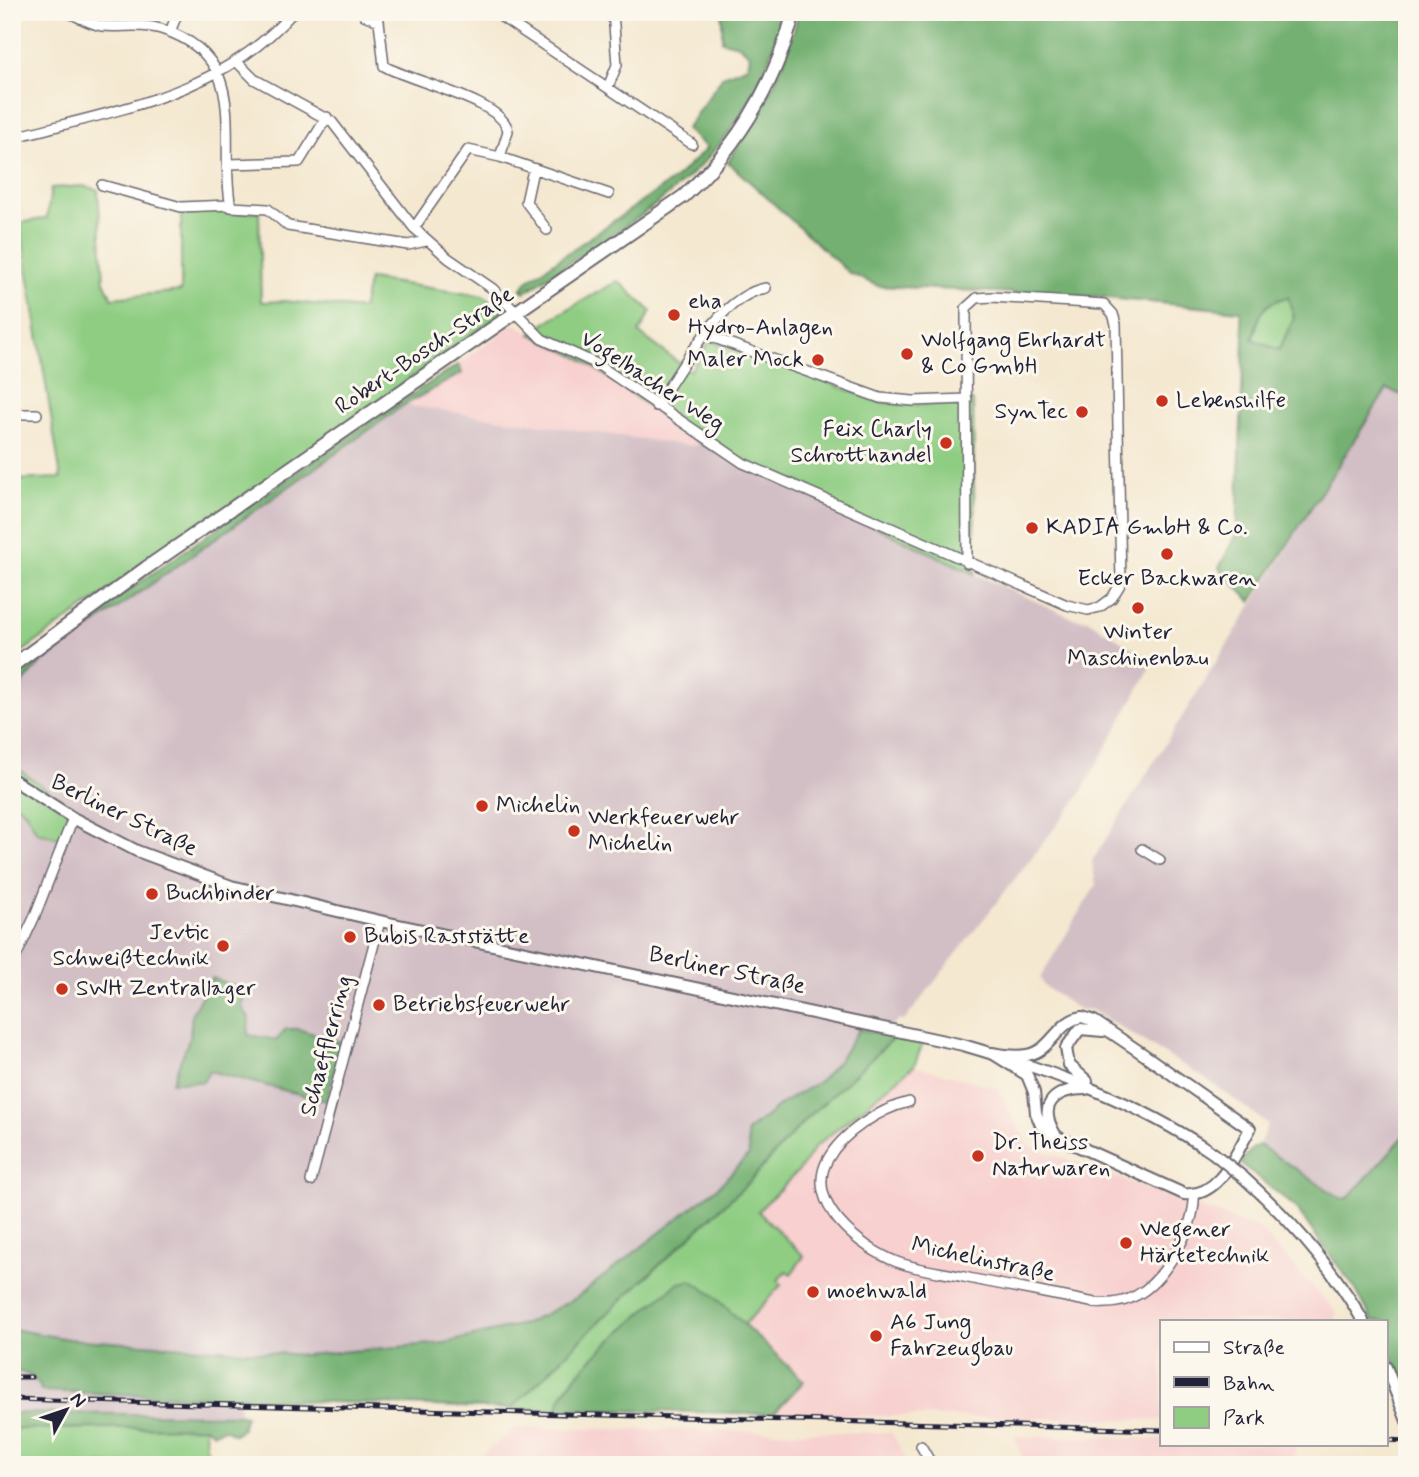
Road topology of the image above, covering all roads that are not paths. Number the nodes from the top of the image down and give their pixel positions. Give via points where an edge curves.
1 (67, 12) edge
2 (178, 12) edge
3 (293, 12) edge
4 (494, 12) edge
5 (613, 12) edge
6 (794, 12) edge
7 (364, 15) dead end
8 (170, 32) junction
9 (237, 62) junction
10 (219, 74) junction
11 (608, 87) junction
12 (327, 117) junction
13 (12, 138) edge
14 (692, 144) dead end
15 (500, 157) junction
16 (228, 164) junction
17 (533, 170) junction
18 (102, 185) dead end
19 (609, 194) dead end
20 (230, 205) junction
21 (414, 228) junction
22 (547, 230) dead end
23 (426, 241) junction
24 (766, 288) dead end
25 (516, 314) junction
26 (706, 335) junction
27 (967, 399) junction
28 (656, 406) junction
29 (12, 414) edge
30 (37, 414) dead end
31 (967, 563) junction
32 (12, 666) edge
33 (12, 779) edge
34 (73, 818) junction
35 (1142, 849) dead end
36 (1160, 860) dead end
37 (380, 921) junction
38 (12, 965) edge
39 (1113, 1034) junction
40 (992, 1053) junction
41 (1110, 1095) junction
42 (909, 1102) dead end
43 (1062, 1140) junction
44 (312, 1181) dead end
45 (1194, 1195) junction
46 (1362, 1320) edge
47 (1388, 1372) edge
48 (1406, 1420) edge
49 (921, 1447) dead end
50 (932, 1465) edge

1 - 8 street via 94,24 138,25
2 - 8 street
3 - 9 street via 272,36
4 - 11 street
5 - 11 street via 617,65
6 - 25 main road, Robert-Bosch-Straße via 761,100 702,178 662,213
7 - 15 street via 379,21 384,66 502,118 508,131
8 - 10 street via 199,50
9 - 10 street
9 - 12 street, Vogelbacher Weg via 254,79
10 - 13 street via 171,94
10 - 16 street via 226,93
11 - 14 street
12 - 16 street via 299,162
12 - 21 street, Vogelbacher Weg
15 - 17 street
15 - 21 street via 468,150
16 - 20 street
17 - 19 street
17 - 22 street via 526,202
18 - 20 street via 181,207
20 - 23 street via 268,209 288,226 408,245
21 - 23 street, Vogelbacher Weg
23 - 25 street, Vogelbacher Weg via 493,289
24 - 26 street via 738,299
25 - 28 street, Vogelbacher Weg via 542,339 597,364
25 - 32 main road, Robert-Bosch-Straße via 146,568
26 - 27 street via 880,398
26 - 28 street
27 - 31 street, Vogelbacher Weg
27 - 31 street, Vogelbacher Weg via 965,314 977,298 1092,301 1104,304 1113,314 1122,568 1118,591 1100,607 1081,609
28 - 31 street, Vogelbacher Weg via 750,467
29 - 30 street
33 - 34 street, Berliner Straße
34 - 37 street, Berliner Straße via 137,851 206,878
34 - 38 street
35 - 36 street
37 - 40 street, Berliner Straße via 891,1027
37 - 44 street, Schaefflerring
39 - 40 street via 1094,1021 1073,1018 1032,1054
39 - 41 street via 1080,1029 1066,1048 1075,1073
39 - 45 street via 1250,1129 1218,1181
40 - 41 street, Berliner Straße
40 - 43 street via 1027,1075 1041,1125
41 - 43 street via 1071,1089 1053,1098 1049,1124
41 - 46 street, Berliner Straße, bridge via 1157,1118 1243,1177 1313,1249
42 - 45 street, Michelinstraße via 883,1111 840,1144 827,1160 822,1177 825,1200 841,1223 899,1263 1095,1303 1117,1302 1146,1289 1164,1269 1191,1224
43 - 45 street
47 - 48 street
49 - 50 street

